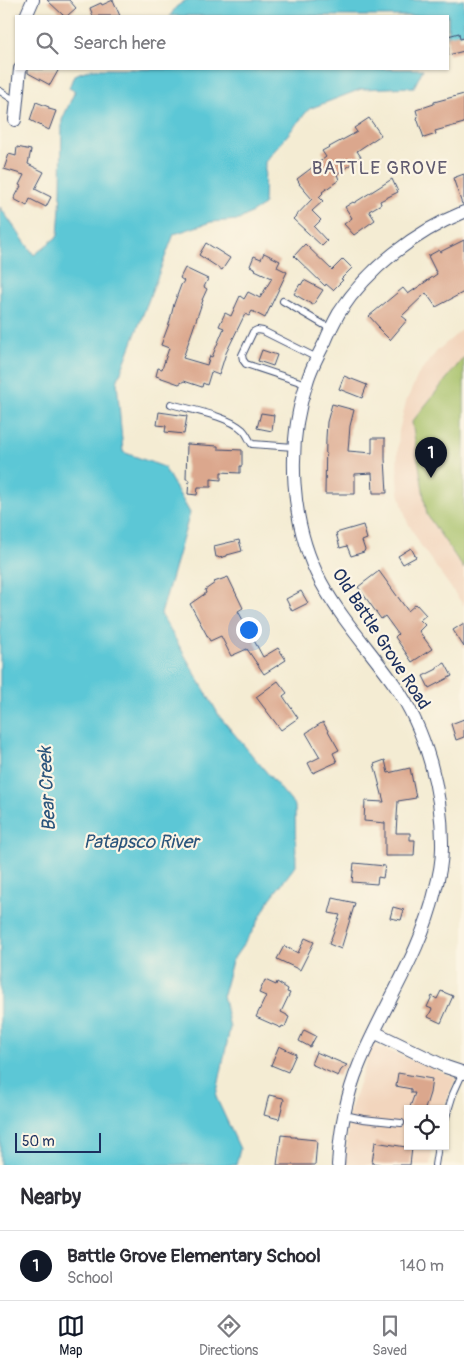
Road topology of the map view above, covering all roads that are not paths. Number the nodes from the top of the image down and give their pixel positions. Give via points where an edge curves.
1 (33, 0) edge
2 (26, 15) edge
3 (20, 70) edge
4 (0, 91) edge
5 (17, 102) junction
6 (15, 120) dead end
7 (464, 212) edge
8 (284, 301) dead end
9 (331, 329) junction
10 (317, 358) junction
11 (306, 384) junction
12 (171, 404) dead end
13 (294, 447) junction
14 (374, 1032) junction
15 (464, 1072) edge
16 (449, 1108) edge
17 (345, 1115) junction
18 (401, 1123) dead end
19 (437, 1150) edge
20 (338, 1165) edge
21 (435, 1165) edge

1 - 2 street
3 - 5 street
4 - 5 lane
5 - 6 street
7 - 9 street, Old Battle Grove Road via 416,236 387,259 356,292
8 - 9 lane
9 - 10 street, Old Battle Grove Road
10 - 11 street, Old Battle Grove Road
10 - 11 lane via 258,330 253,332 242,355 246,364
11 - 13 street, Old Battle Grove Road
12 - 13 lane via 230,422 243,430 252,444
13 - 14 street, Old Battle Grove Road via 300,518 316,571 334,603 395,685 415,719 438,795 442,848 430,913
14 - 15 street via 446,1067
14 - 17 street, Old Battle Grove Road via 358,1067
15 - 16 lane
17 - 18 lane
17 - 20 street, Old Battle Grove Road
19 - 21 lane

